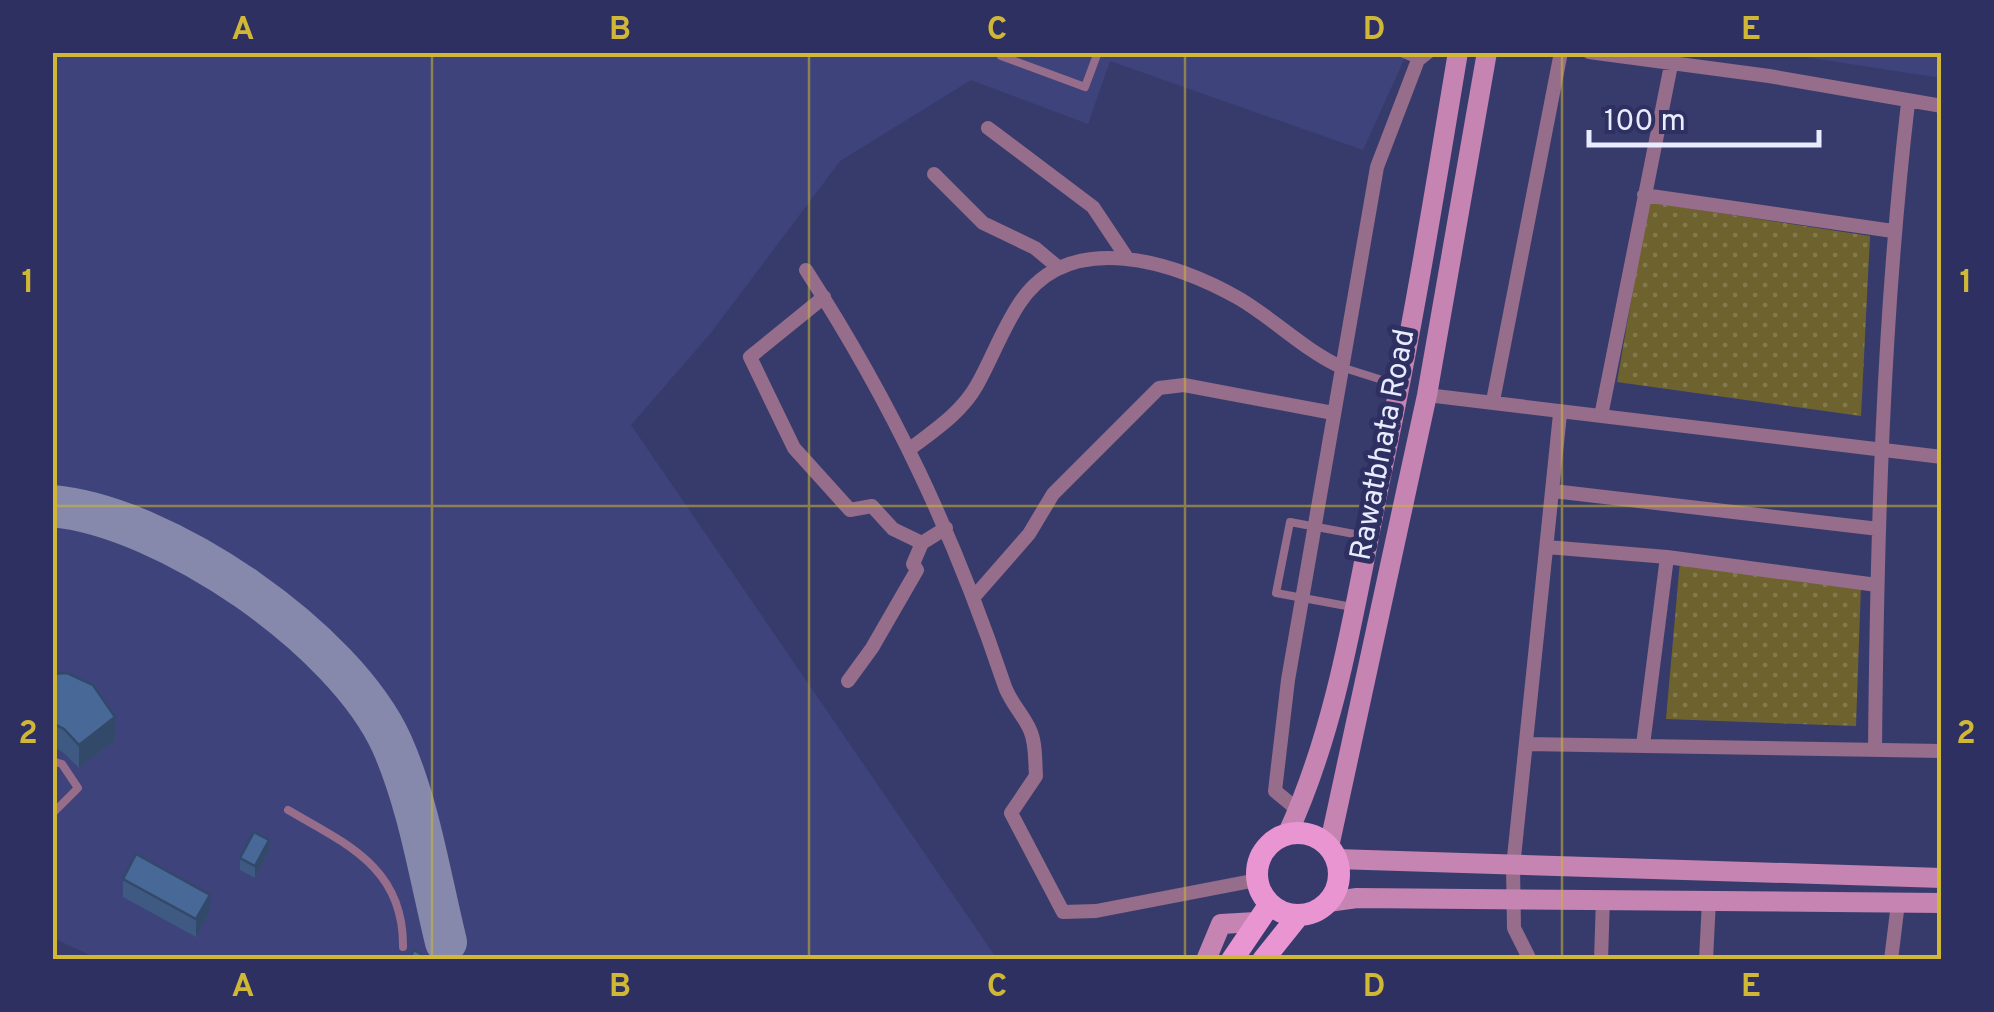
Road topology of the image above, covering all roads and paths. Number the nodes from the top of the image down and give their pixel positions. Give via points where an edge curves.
1 (1098, 52) edge
2 (1399, 52) edge
3 (1458, 52) edge
4 (1487, 52) edge
5 (1561, 52) edge
6 (1589, 52) edge
7 (1001, 56) dead end
8 (1423, 56) edge
9 (1671, 65) junction
10 (1908, 102) junction
11 (1942, 106) edge
12 (988, 128) dead end
13 (934, 174) dead end
14 (1644, 195) junction
15 (1893, 230) junction
16 (1127, 258) junction
17 (1059, 268) junction
18 (806, 270) dead end
19 (824, 298) junction
20 (1341, 367) junction
21 (1402, 386) junction
22 (1427, 396) junction
23 (1494, 401) junction
24 (1333, 413) junction
25 (1560, 414) junction
26 (1601, 416) junction
27 (911, 448) junction
28 (1883, 451) junction
29 (1942, 457) edge
30 (1553, 492) junction
31 (1314, 526) junction
32 (946, 528) junction
33 (1880, 529) junction
34 (1370, 537) junction
35 (922, 543) junction
36 (1547, 547) junction
37 (1668, 557) junction
38 (1877, 585) junction
39 (974, 598) junction
40 (1302, 598) junction
41 (1356, 608) junction
42 (848, 681) dead end
43 (1526, 744) junction
44 (1643, 745) junction
45 (1875, 749) junction
46 (1942, 751) edge
47 (52, 761) edge
48 (288, 810) dead end
49 (1298, 810) junction
50 (52, 814) edge
51 (1286, 835) junction
52 (1333, 853) junction
53 (1513, 867) junction
54 (1942, 878) edge
55 (1258, 880) junction
56 (1513, 898) junction
57 (1603, 898) junction
58 (1709, 900) junction
59 (1328, 902) junction
60 (1898, 903) junction
61 (1942, 903) edge
62 (1263, 913) junction
63 (1299, 915) junction
64 (403, 948) dead end
65 (1268, 957) edge
66 (1206, 960) edge
67 (1232, 960) edge
68 (1530, 960) edge
69 (1601, 960) edge
70 (1706, 960) edge
71 (1890, 960) edge

1 - 7 lane via 1085,87
2 - 8 lane
3 - 21 main road, Rawatbhata Road
4 - 22 main road, Rawatbhata Road
5 - 23 street
6 - 9 street
8 - 20 street via 1377,167
9 - 10 street
9 - 14 street
10 - 11 street
10 - 15 street
12 - 16 street via 1092,206
13 - 17 street via 983,222
14 - 15 street
14 - 26 street
15 - 28 street
16 - 17 street via 1099,257
16 - 20 street via 1239,299
17 - 27 street via 1022,299 963,403
18 - 19 street
19 - 27 street
19 - 35 street via 750,357 794,448 850,510 872,506 893,529
20 - 21 lane
20 - 24 street
21 - 34 main road, Rawatbhata Road
22 - 23 street
22 - 52 main road, Rawatbhata Road
23 - 25 street
24 - 31 street
24 - 39 street via 1184,386 1159,388 1053,494 1029,534
25 - 26 street
25 - 30 street
26 - 28 street
27 - 32 street
28 - 29 street
28 - 33 street
30 - 33 street
30 - 36 street
31 - 34 lane
31 - 40 street
31 - 40 lane via 1290,522 1276,592
32 - 35 street
32 - 39 street
33 - 38 street
34 - 41 main road, Rawatbhata Road
35 - 42 street via 917,570
36 - 37 street
36 - 43 street
37 - 38 street
37 - 44 street
38 - 45 street
39 - 55 street via 1006,690 1032,733 1036,776 1010,814 1063,912
40 - 41 lane
40 - 49 street via 1274,791
41 - 49 main road, Rawatbhata Road
43 - 44 street
43 - 53 street
44 - 45 street
45 - 46 street
47 - 50 lane via 62,764 78,788
48 - 64 lane via 354,850 390,886 404,920
49 - 51 main road, Rawatbhata Road
51 - 52 main road via 1307,834
51 - 55 main road via 1263,853
52 - 53 main road
52 - 59 main road via 1339,876
53 - 54 main road
53 - 56 street
55 - 62 main road
56 - 57 main road
56 - 59 main road
56 - 68 street via 1514,928
57 - 58 main road
57 - 69 street
58 - 60 main road
58 - 70 street
59 - 63 main road
60 - 61 main road
60 - 71 street
62 - 63 main road
62 - 66 main road via 1221,924
62 - 67 main road
63 - 65 main road

